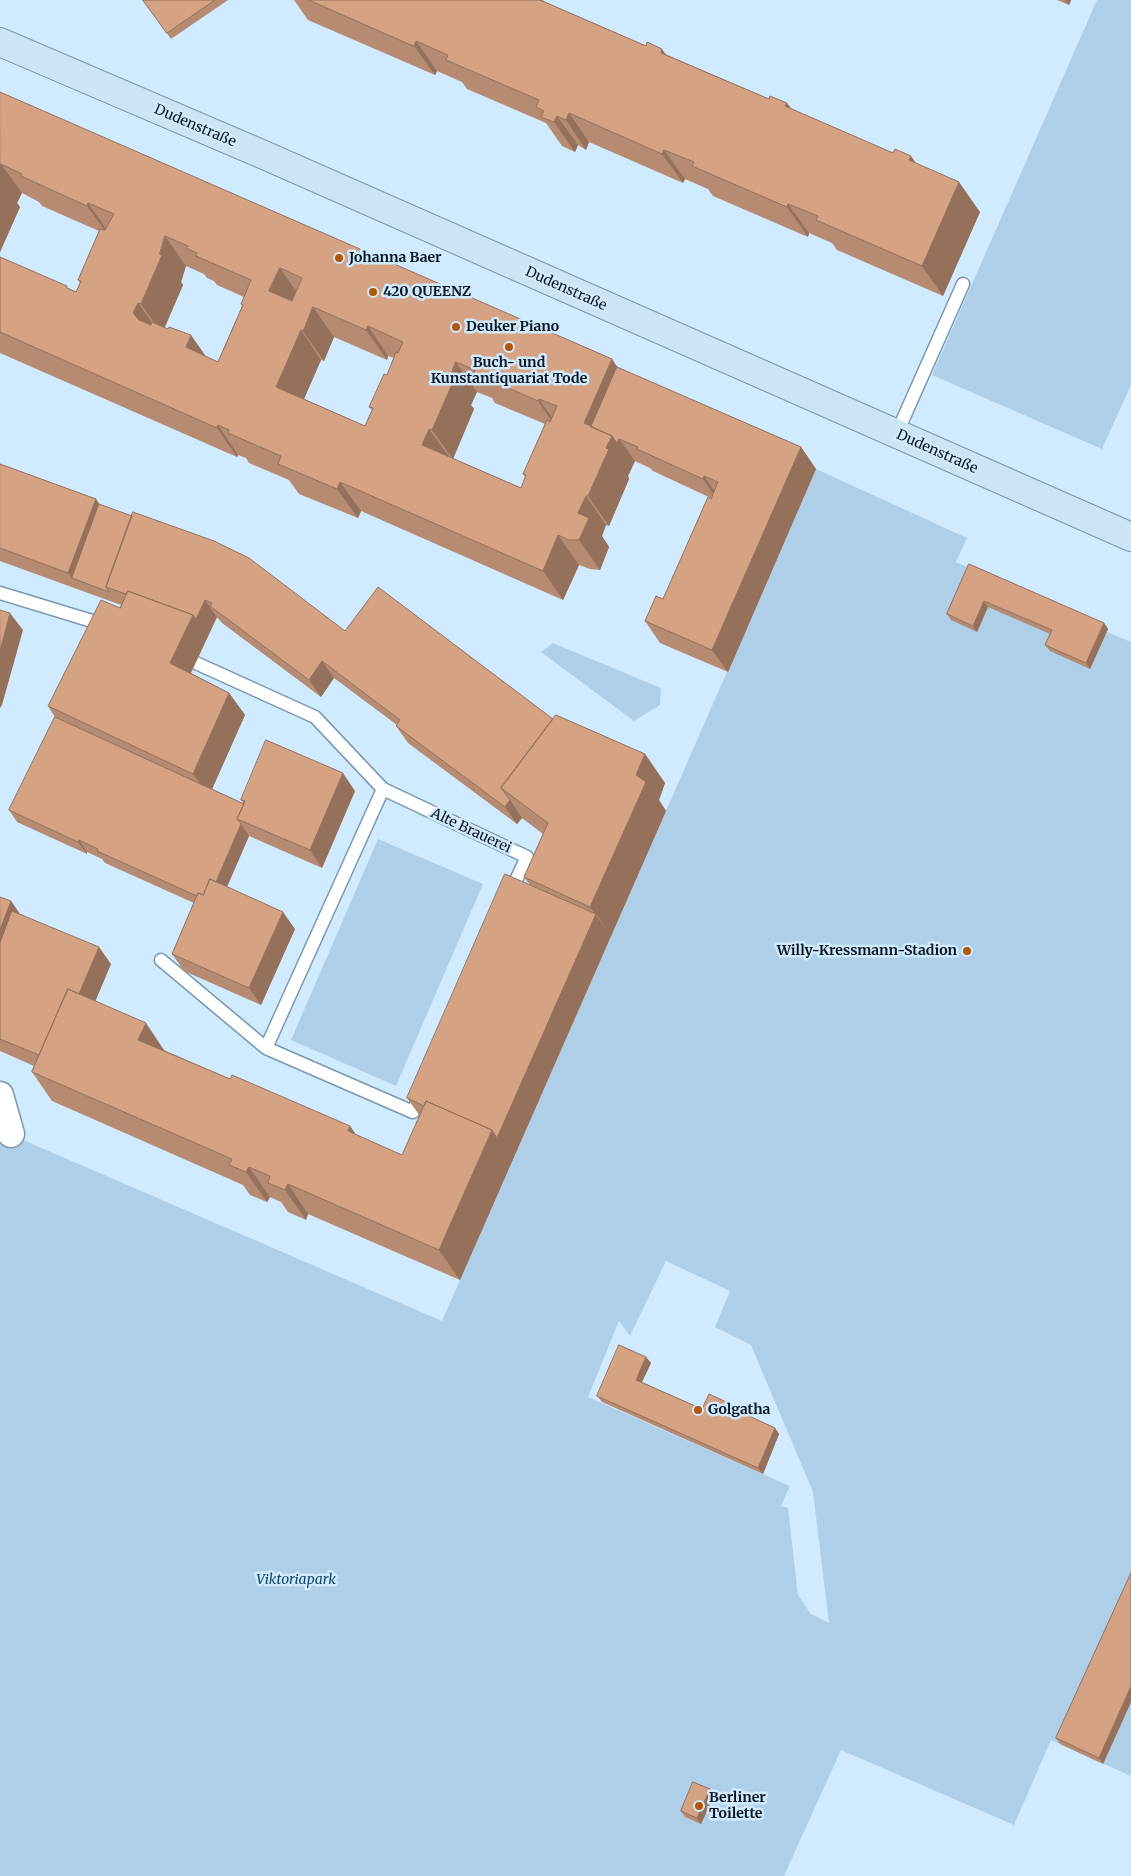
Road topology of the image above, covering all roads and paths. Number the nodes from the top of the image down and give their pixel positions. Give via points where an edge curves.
1 (0, 42) edge
2 (963, 284) dead end
3 (896, 434) junction
4 (1131, 537) edge
5 (0, 593) edge
6 (113, 628) edge
7 (196, 663) dead end
8 (383, 790) junction
9 (506, 902) edge
10 (161, 960) dead end
11 (266, 1048) junction
12 (424, 1087) edge
13 (0, 1094) edge
14 (11, 1134) dead end

1 - 3 main road, Dudenstraße via 256,151
2 - 3 lane
3 - 4 main road, Dudenstraße
5 - 6 lane
7 - 8 lane via 315,717
8 - 9 lane, Alte Brauerei via 526,857
8 - 11 lane
10 - 11 lane
11 - 12 lane via 413,1112
13 - 14 street

